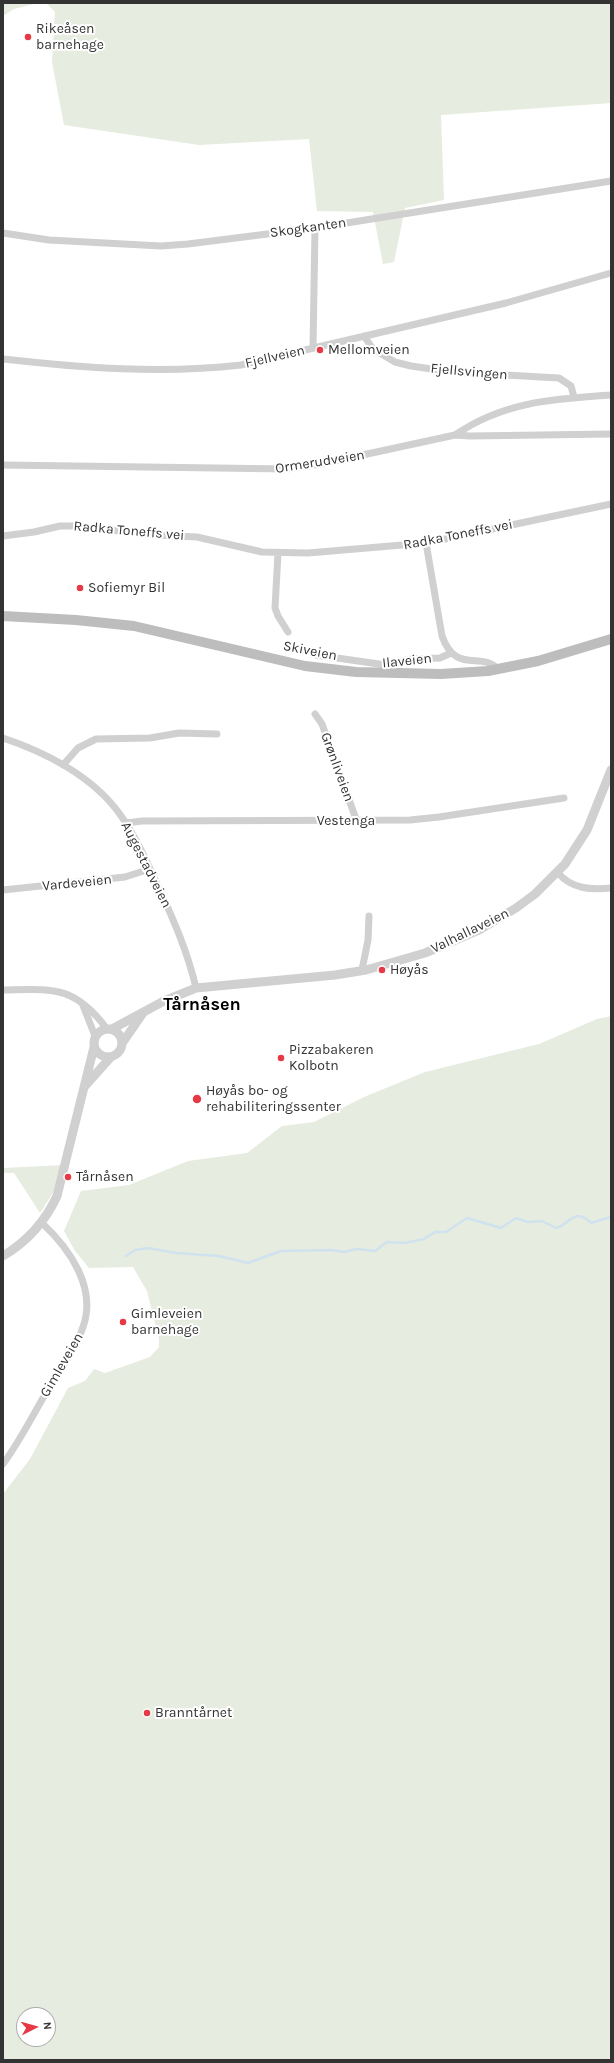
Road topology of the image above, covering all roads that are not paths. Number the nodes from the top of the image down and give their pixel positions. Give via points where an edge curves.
1 (611, 181) edge
2 (315, 228) junction
3 (3, 233) edge
4 (611, 273) edge
5 (364, 336) junction
6 (313, 348) junction
7 (3, 359) edge
8 (611, 395) edge
9 (574, 397) junction
10 (455, 434) junction
11 (611, 434) edge
12 (3, 465) edge
13 (611, 504) edge
14 (3, 536) edge
15 (426, 543) junction
16 (278, 553) junction
17 (3, 616) edge
18 (288, 632) dead end
19 (611, 639) edge
20 (451, 653) junction
21 (316, 654) dead end
22 (498, 669) junction
23 (315, 714) dead end
24 (216, 734) dead end
25 (3, 738) edge
26 (63, 765) junction
27 (611, 770) edge
28 (564, 798) dead end
29 (358, 822) junction
30 (126, 823) junction
31 (150, 869) junction
32 (558, 872) junction
33 (611, 888) edge
34 (3, 890) edge
35 (370, 916) dead end
36 (362, 970) junction
37 (196, 988) junction
38 (3, 990) edge
39 (82, 1003) junction
40 (143, 1013) junction
41 (109, 1029) junction
42 (95, 1036) junction
43 (122, 1042) junction
44 (94, 1047) junction
45 (110, 1058) junction
46 (85, 1086) junction
47 (42, 1223) junction
48 (3, 1256) edge
49 (3, 1464) edge

1 - 2 street, Skogkanten
2 - 3 street, Skogkanten via 161,246 32,238
2 - 6 street
4 - 5 street, Fjellveien via 506,303
5 - 6 street, Fjellveien
5 - 9 street, Fjellsvingen via 373,348 395,362 452,372 560,378 571,386
6 - 7 street, Fjellveien via 241,365 215,368 131,369
8 - 9 street
9 - 10 street via 532,402 506,409
10 - 11 street, Ormerudveien
10 - 12 street, Ormerudveien via 329,463 287,469
13 - 15 street, Radka Toneffs vei
14 - 16 street, Radka Toneffs vei via 60,526 76,526 197,537 244,549
15 - 16 street, Radka Toneffs vei
15 - 20 street, Ilaveien via 442,636
16 - 18 street via 275,608
17 - 22 main road, Skiveien via 134,626 330,670 441,674
19 - 22 main road, Skiveien via 538,661
20 - 21 street, Ilaveien via 440,658 412,659 386,665
20 - 22 street, Ilaveien via 459,659 493,664
23 - 29 street, Grønliveien via 322,724
24 - 26 street via 180,733 150,738 96,739 78,748
25 - 26 street, Augestadveien
26 - 30 street, Augestadveien via 107,799
27 - 32 street, Valhallaveien via 587,830
28 - 29 street, Vestenga via 439,818
29 - 30 street, Vestenga
30 - 31 street, Augestadveien
31 - 34 street, Vardeveien via 125,877
31 - 37 street, Augestadveien via 182,939
32 - 33 street via 564,880 574,886 590,889
32 - 36 street, Valhallaveien via 521,905 480,929 426,953
35 - 36 street
36 - 37 street, Valhallaveien via 335,975
37 - 40 street, Valhallaveien via 173,996
38 - 39 street via 56,990 69,994
39 - 41 street
39 - 42 street
40 - 41 street, Valhallaveien
40 - 43 street, Valhallaveien
41 - 42 street via 100,1031
41 - 43 street via 118,1032
42 - 44 street
43 - 45 street via 121,1050
44 - 45 street via 100,1055
44 - 46 street
45 - 46 street
46 - 47 street via 61,1185 53,1206
47 - 48 street via 24,1242
47 - 49 street, Gimleveien via 77,1267 86,1290 87,1310 83,1327 72,1349

